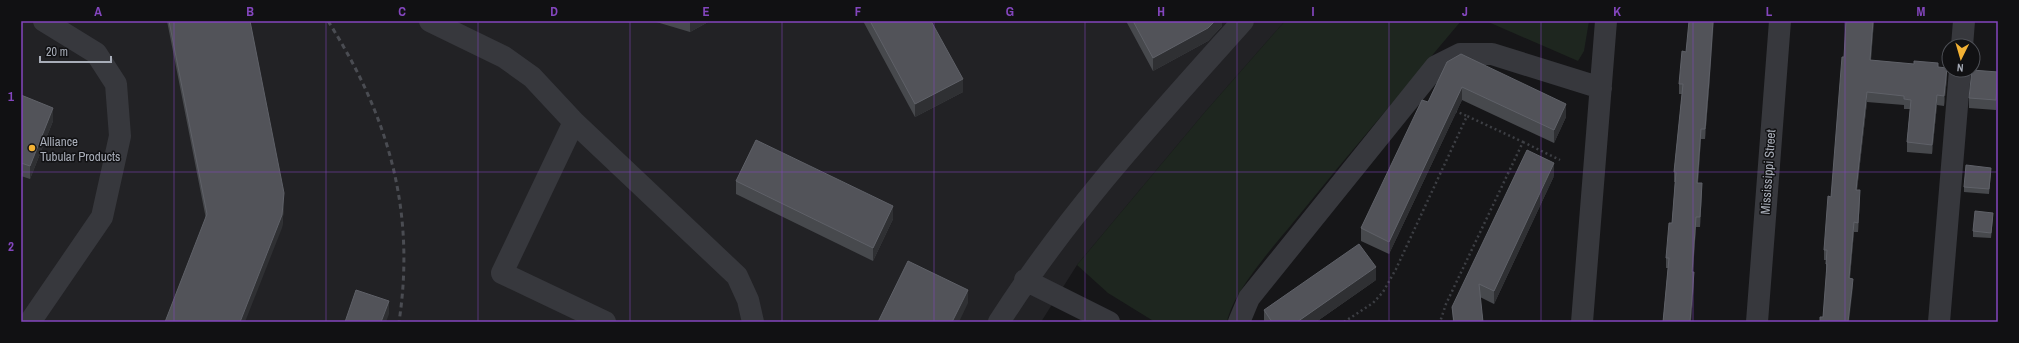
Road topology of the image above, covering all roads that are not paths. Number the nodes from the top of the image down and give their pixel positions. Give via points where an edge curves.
1 (44, 21) edge
2 (430, 21) edge
3 (1243, 21) edge
4 (1606, 21) edge
5 (1780, 21) edge
6 (1964, 21) edge
7 (1963, 38) edge
8 (1959, 78) edge
9 (1601, 88) junction
10 (574, 122) junction
11 (1025, 280) junction
12 (30, 322) edge
13 (605, 322) edge
14 (753, 322) edge
15 (999, 322) edge
16 (1109, 322) edge
17 (1239, 322) edge
18 (1582, 322) edge
19 (1757, 322) edge
20 (1939, 322) edge

1 - 12 street via 96,53 116,84 120,136 102,217
2 - 10 street via 504,57 532,77
3 - 11 street via 1154,120
4 - 9 street
5 - 19 street, Mississippi Street
6 - 7 street
8 - 20 street
9 - 17 street via 1492,54 1460,54 1436,66 1250,298
9 - 18 street
10 - 13 street via 502,273
10 - 14 street via 737,276 748,300
11 - 15 street
11 - 16 street

